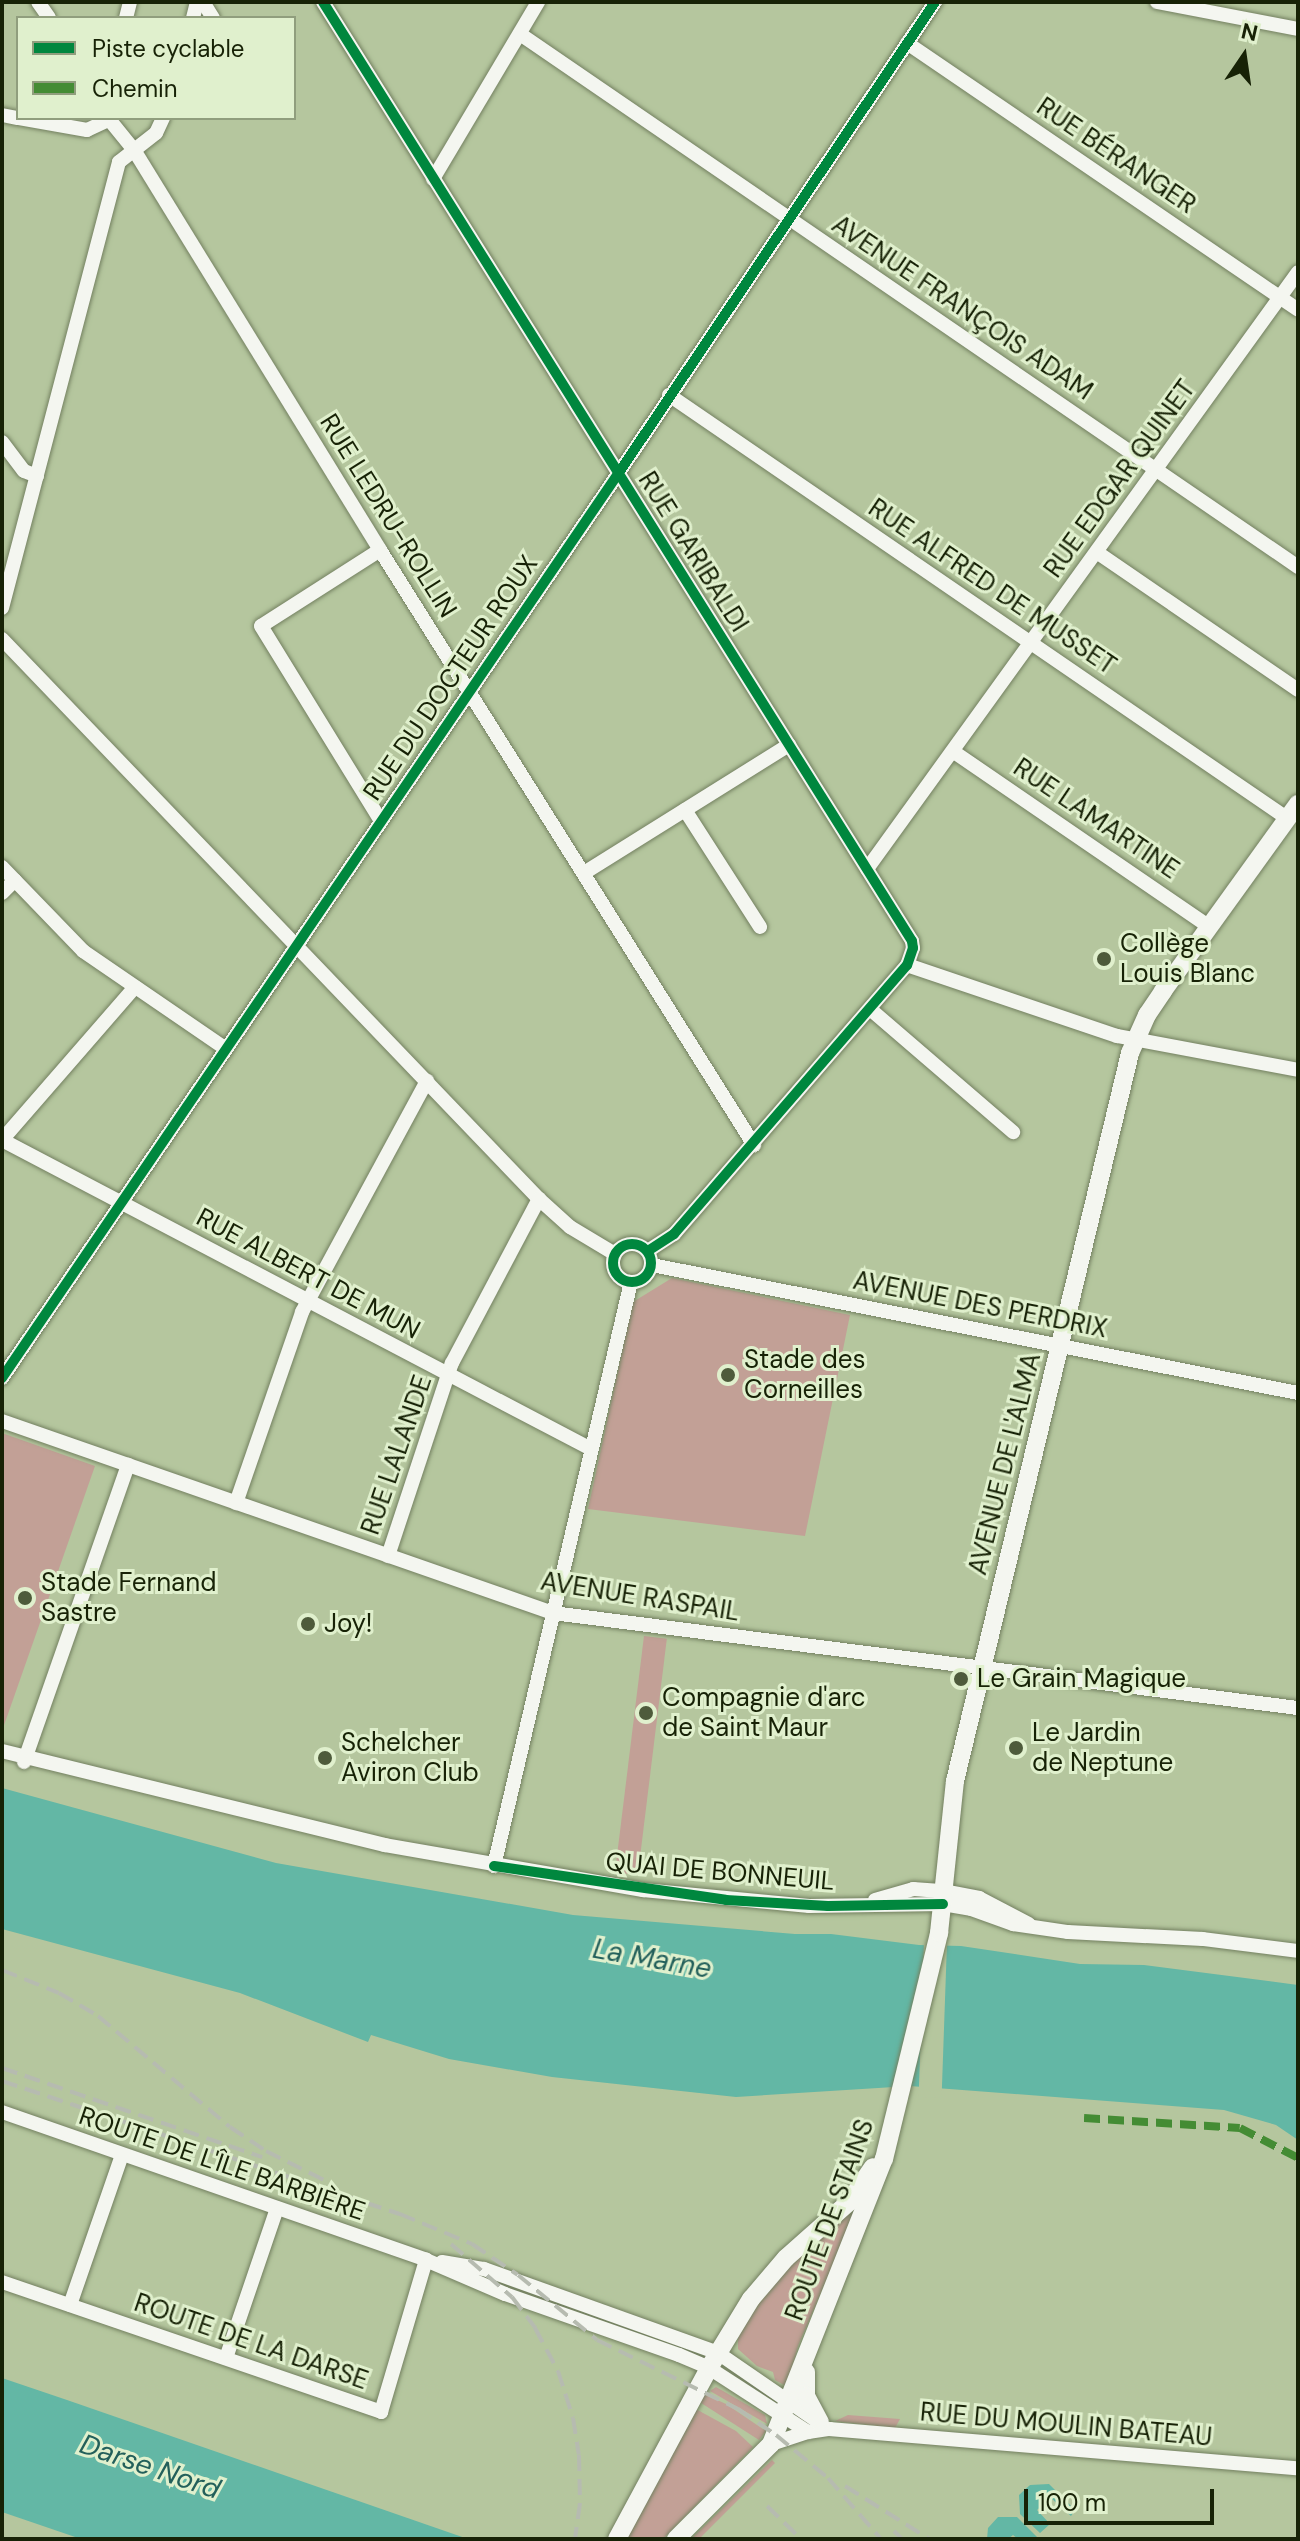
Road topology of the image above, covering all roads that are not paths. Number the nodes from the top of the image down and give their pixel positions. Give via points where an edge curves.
1 (323, 2) edge
2 (538, 2) edge
3 (935, 2) edge
4 (1157, 2) edge
5 (1213, 7) edge
6 (1298, 29) edge
7 (520, 34) junction
8 (907, 43) junction
9 (30, 120) edge
10 (106, 120) edge
11 (109, 120) edge
12 (162, 120) edge
13 (134, 150) junction
14 (433, 179) junction
15 (788, 218) junction
16 (1298, 272) edge
17 (1279, 297) junction
18 (1298, 310) edge
19 (669, 395) junction
20 (2, 442) edge
21 (1156, 470) junction
22 (618, 474) junction
23 (37, 476) junction
24 (380, 550) junction
25 (1098, 553) junction
26 (1298, 567) edge
27 (2, 608) edge
28 (2, 639) edge
29 (1031, 643) junction
30 (1298, 690) edge
31 (470, 692) junction
32 (789, 745) junction
33 (954, 752) junction
34 (685, 810) junction
35 (1293, 811) edge
36 (381, 821) junction
37 (2, 867) edge
38 (867, 869) junction
39 (584, 873) junction
40 (15, 880) junction
41 (2, 893) edge
42 (760, 927) dead end
43 (1210, 927) junction
44 (296, 943) junction
45 (907, 965) junction
46 (135, 987) junction
47 (870, 1009) junction
48 (1136, 1039) junction
49 (226, 1049) junction
50 (1297, 1066) edge
51 (427, 1081) junction
52 (1013, 1132) dead end
53 (2, 1140) edge
54 (754, 1145) junction
55 (539, 1199) junction
56 (121, 1203) junction
57 (615, 1254) junction
58 (650, 1258) junction
59 (631, 1282) junction
60 (308, 1302) junction
61 (1060, 1346) junction
62 (449, 1376) junction
63 (2, 1378) edge
64 (1298, 1393) edge
65 (2, 1421) edge
66 (591, 1449) junction
67 (128, 1465) junction
68 (236, 1503) junction
69 (388, 1556) junction
70 (553, 1613) junction
71 (982, 1667) junction
72 (1298, 1708) edge
73 (2, 1751) edge
74 (25, 1760) junction
75 (494, 1866) junction
76 (944, 1897) junction
77 (1298, 1951) edge
78 (897, 2105) junction
79 (2, 2112) edge
80 (122, 2155) junction
81 (277, 2208) junction
82 (426, 2260) junction
83 (2, 2282) edge
84 (70, 2305) junction
85 (226, 2358) junction
86 (713, 2360) junction
87 (806, 2362) junction
88 (787, 2409) junction
89 (819, 2428) junction
90 (771, 2444) junction
91 (1298, 2468) edge
92 (617, 2539) edge
93 (676, 2539) edge

1 - 14 street, RUE GARIBALDI
2 - 7 street
3 - 8 street, RUE DU DOCTEUR ROUX
4 - 5 street
5 - 6 street
7 - 14 street
7 - 15 street, AVENUE FRANÇOIS ADAM
8 - 15 street, RUE DU DOCTEUR ROUX
8 - 17 street, RUE BÉRANGER
9 - 10 street via 87,130
11 - 13 street, RUE LEDRU-ROLLIN
12 - 13 street via 156,133
13 - 23 street via 119,162
13 - 24 street, RUE LEDRU-ROLLIN
14 - 22 street, RUE GARIBALDI
15 - 19 street, RUE DU DOCTEUR ROUX
15 - 21 street, AVENUE FRANÇOIS ADAM
16 - 17 street, RUE EDGAR QUINET
17 - 18 street, RUE BÉRANGER
17 - 21 street, RUE EDGAR QUINET
19 - 22 street, RUE DU DOCTEUR ROUX
19 - 29 street, RUE ALFRED DE MUSSET
20 - 23 street via 24,471
21 - 25 street, RUE EDGAR QUINET
21 - 26 street, AVENUE FRANÇOIS ADAM
22 - 31 street, RUE DU DOCTEUR ROUX
22 - 32 street, RUE GARIBALDI
23 - 27 street
24 - 31 street, RUE LEDRU-ROLLIN
24 - 36 street via 261,626
25 - 29 street, RUE EDGAR QUINET
25 - 30 street
28 - 44 street
29 - 33 street, RUE EDGAR QUINET
29 - 35 street, RUE ALFRED DE MUSSET
31 - 36 street, RUE DU DOCTEUR ROUX
31 - 39 street, RUE LEDRU-ROLLIN
32 - 34 street
32 - 38 street, RUE GARIBALDI
33 - 38 street, RUE EDGAR QUINET
33 - 43 street, RUE LAMARTINE
34 - 39 street
34 - 42 street
35 - 43 main road, AVENUE DE L'ALMA
36 - 44 street, RUE DU DOCTEUR ROUX
37 - 40 street
38 - 45 street, RUE GARIBALDI via 912,941
39 - 54 street, RUE LEDRU-ROLLIN
40 - 41 street
40 - 46 street via 83,951
43 - 48 main road, AVENUE DE L'ALMA
44 - 49 street, RUE DU DOCTEUR ROUX
44 - 51 street
45 - 47 street
45 - 48 street
46 - 49 street
46 - 53 street
47 - 52 street
47 - 54 street
48 - 50 street
48 - 61 main road, AVENUE DE L'ALMA
49 - 56 street, RUE DU DOCTEUR ROUX
51 - 55 street
51 - 60 street
53 - 56 street, RUE ALBERT DE MUN
54 - 58 street
55 - 57 street via 570,1227
55 - 62 street, RUE LALANDE
56 - 60 street, RUE ALBERT DE MUN
56 - 63 street, RUE DU DOCTEUR ROUX
57 - 58 street via 631,1244
57 - 59 street via 615,1272
58 - 59 street via 642,1280
58 - 61 street, AVENUE DES PERDRIX
59 - 66 street
60 - 62 street, RUE ALBERT DE MUN
60 - 68 street
61 - 64 street, AVENUE DES PERDRIX
61 - 71 main road, AVENUE DE L'ALMA
62 - 66 street, RUE ALBERT DE MUN
62 - 69 street, RUE LALANDE
65 - 67 street, AVENUE RASPAIL
66 - 70 street
67 - 68 street, AVENUE RASPAIL
67 - 74 street
68 - 69 street, AVENUE RASPAIL
69 - 70 street, AVENUE RASPAIL
70 - 71 street, AVENUE RASPAIL
70 - 75 street
71 - 72 street, AVENUE RASPAIL
71 - 76 main road, AVENUE DE L'ALMA via 955,1781
73 - 74 street, QUAI DE BONNEUIL
74 - 75 street, QUAI DE BONNEUIL
75 - 76 street, QUAI DE BONNEUIL via 726,1900 818,1906
76 - 77 street, QUAI DE BONNEUIL via 1036,1928
76 - 78 main road, AVENUE DE L'ALMA
78 - 86 main road, ROUTE DE STAINS via 858,2192 768,2275
78 - 87 main road, ROUTE DE STAINS via 884,2159
79 - 80 street, ROUTE DE L'ÎLE BARBIÈRE
80 - 81 street, ROUTE DE L'ÎLE BARBIÈRE
80 - 84 street
81 - 82 street, ROUTE DE L'ÎLE BARBIÈRE
81 - 85 street
82 - 85 street, ROUTE DE LA DARSE via 381,2412
82 - 86 street, ROUTE DE L'ÎLE BARBIÈRE via 484,2269
83 - 84 street, ROUTE DE LA DARSE
84 - 85 street, ROUTE DE LA DARSE
86 - 88 street, ROUTE DE L'ÎLE BARBIÈRE
86 - 92 main road, ROUTE DE STAINS
87 - 88 main road, ROUTE DE STAINS
87 - 89 main road via 806,2396
88 - 89 street, ROUTE DE L'ÎLE BARBIÈRE
88 - 90 main road, ROUTE DE STAINS
89 - 90 street
89 - 91 street, RUE DU MOULIN BATEAU
90 - 93 main road, ROUTE DE STAINS

